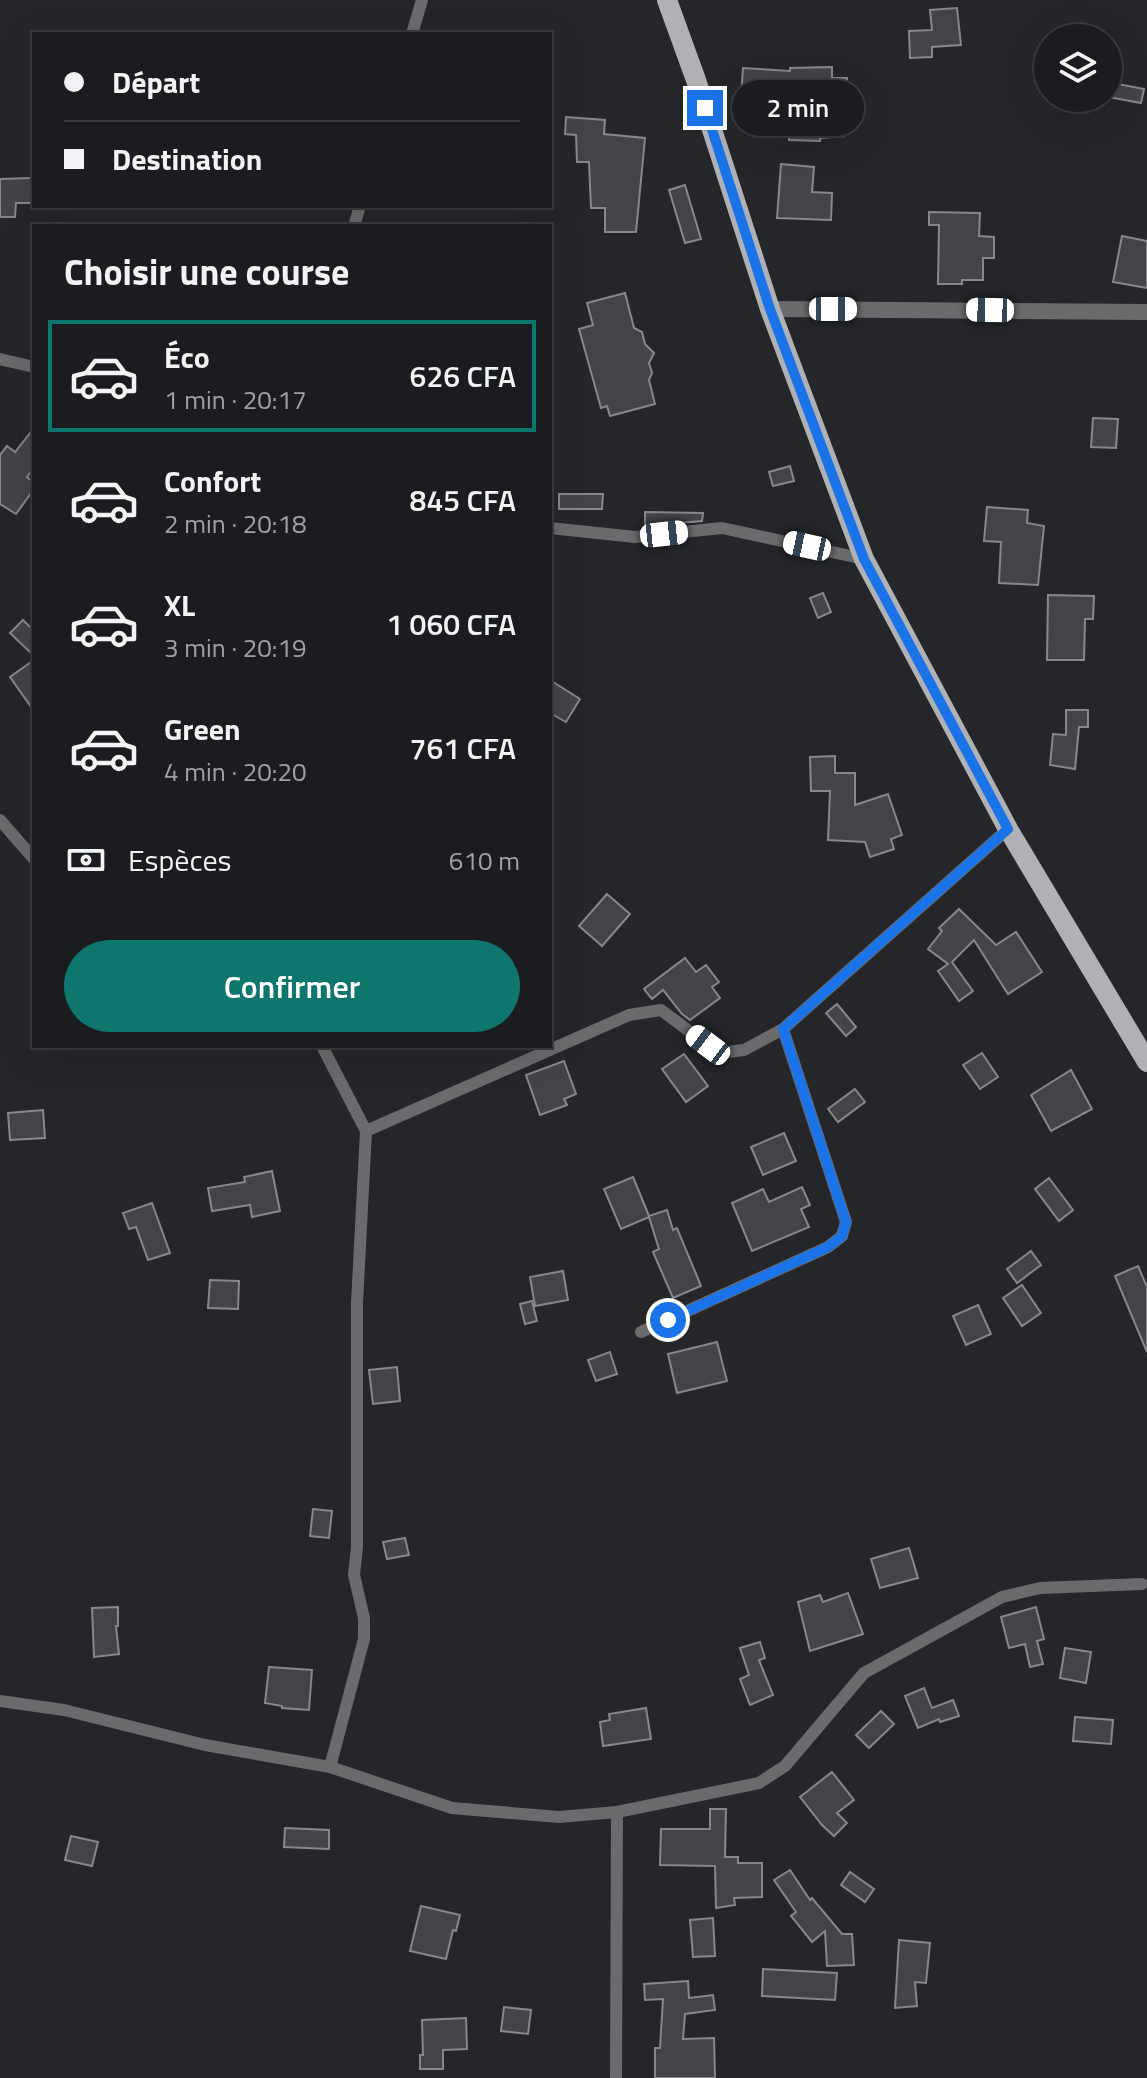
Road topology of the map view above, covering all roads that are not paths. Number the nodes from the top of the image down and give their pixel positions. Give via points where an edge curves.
1 (422, 0) edge
2 (667, 0) edge
3 (413, 32) edge
4 (770, 309) junction
5 (1147, 312) edge
6 (0, 359) edge
7 (32, 367) edge
8 (552, 528) edge
9 (864, 559) junction
10 (0, 820) edge
11 (1008, 829) junction
12 (32, 857) edge
13 (783, 1029) junction
14 (323, 1048) edge
15 (1147, 1062) edge
16 (366, 1131) junction
17 (641, 1332) dead end
18 (1142, 1584) dead end
19 (0, 1701) edge
20 (330, 1767) junction
21 (617, 1812) junction
22 (616, 2078) edge

1 - 3 street
2 - 4 main road
4 - 5 street
4 - 9 main road
6 - 7 street
8 - 9 street via 635,537 722,528
9 - 11 main road
10 - 12 street
11 - 13 street
11 - 15 main road
13 - 16 street via 744,1050 727,1052 708,1045 661,1010 629,1015
13 - 17 street via 846,1222 842,1236
14 - 16 street
16 - 20 street via 357,1303 354,1575 364,1639
18 - 21 street via 1040,1588 1002,1597 864,1673 785,1766 759,1783
19 - 20 street
20 - 21 street via 452,1808 559,1817
21 - 22 street

